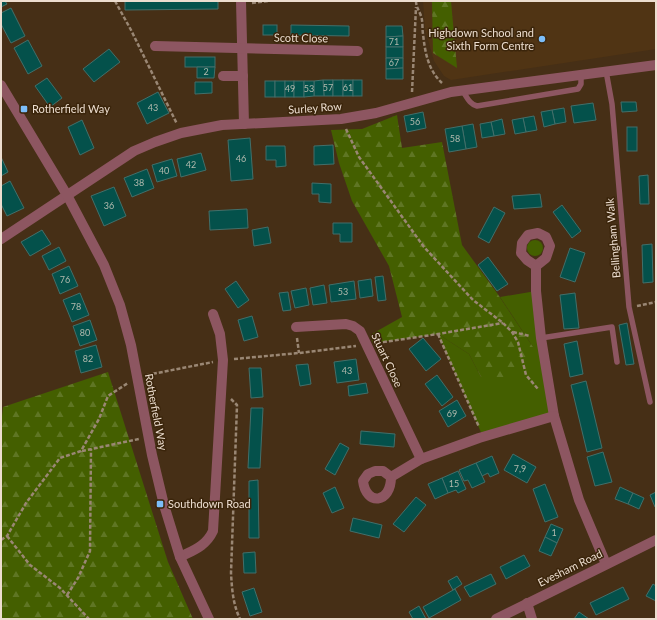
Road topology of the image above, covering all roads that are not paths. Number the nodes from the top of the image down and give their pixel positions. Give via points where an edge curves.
1 (241, 3) edge
2 (155, 46) dead end
3 (243, 48) junction
4 (358, 51) dead end
5 (656, 65) edge
6 (606, 71) junction
7 (581, 75) junction
8 (223, 76) dead end
9 (243, 76) junction
10 (1, 84) edge
11 (462, 90) junction
12 (244, 124) junction
13 (67, 195) junction
14 (1, 239) edge
15 (536, 266) dead end
16 (213, 314) dead end
17 (296, 327) road end
18 (541, 338) junction
19 (618, 362) dead end
20 (650, 402) dead end
21 (554, 416) junction
22 (422, 459) junction
23 (391, 477) dead end
24 (656, 540) edge
25 (180, 557) junction
26 (606, 564) junction
27 (527, 603) junction
28 (209, 619) edge
29 (496, 619) edge
30 (532, 619) edge

1 - 3 street
2 - 3 street, Scott Close
3 - 4 street, Scott Close
3 - 9 street
5 - 6 street, Surley Row
6 - 7 street, Surley Row
6 - 20 lane, Bellingham Walk via 612,104 629,307
7 - 11 street, Surley Row
7 - 11 lane via 578,89 477,106 470,102
8 - 9 street
9 - 12 street
10 - 13 street, Rotherfield Way
11 - 12 street, Surley Row via 376,113 341,119
12 - 13 street, Surley Row via 222,125 181,133 134,150
13 - 14 street, Surley Row
13 - 25 street, Rotherfield Way via 104,265 120,305 131,345 164,505
15 - 18 street
16 - 25 street via 220,334 223,360 213,531 204,544
17 - 22 street, Stuart Close via 346,324 360,331
18 - 19 lane via 612,327
18 - 21 street
21 - 22 street via 483,436
21 - 26 street via 579,500
22 - 23 street
24 - 26 street, Evesham Road
25 - 28 street
26 - 27 street, Evesham Road
27 - 29 street, Evesham Road
27 - 30 street

